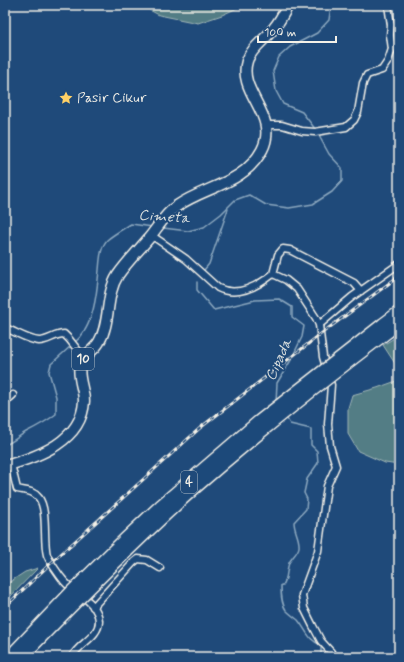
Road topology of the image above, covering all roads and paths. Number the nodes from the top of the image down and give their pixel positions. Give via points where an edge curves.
1 (288, 5) edge
2 (388, 5) edge
3 (266, 125) junction
4 (153, 233) junction
5 (399, 265) edge
6 (273, 274) junction
7 (361, 291) junction
8 (399, 312) edge
9 (399, 323) edge
10 (319, 325) junction
11 (386, 327) junction
12 (5, 328) edge
13 (81, 354) junction
14 (13, 395) dead end
15 (5, 402) edge
16 (8, 465) edge
17 (160, 568) dead end
18 (93, 607) junction
19 (9, 657) edge
20 (22, 657) edge
21 (72, 657) edge
22 (332, 657) edge

1 - 3 highway, 10 via 275,28 253,50 247,61 248,82
2 - 3 street via 392,49 382,70 367,76 363,83 354,120 346,127 318,131
3 - 4 highway, 10 via 265,144 246,170 238,177 177,206
4 - 6 street via 223,291 248,288
4 - 13 highway, 10 via 118,276 108,303 104,330 99,343 94,349
5 - 7 street
6 - 7 street via 279,253 283,249 290,250 354,283
6 - 10 street via 297,289
7 - 10 street
8 - 11 highway, 4
9 - 11 highway, 4
10 - 22 street via 321,348 331,385 328,424 330,446 336,466 327,486 318,551 302,595 304,608
11 - 19 highway, 4, bridge via 259,420 160,506 71,592
11 - 20 highway, 4, bridge via 196,487 70,607
12 - 13 street via 40,341 64,334
13 - 16 highway, 10 via 79,372 84,407 78,423 58,444 36,456
14 - 15 street
16 - 18 street via 17,489 28,490 39,498 47,555 64,582
17 - 18 street via 147,560 138,559
18 - 21 street via 98,614 99,625

